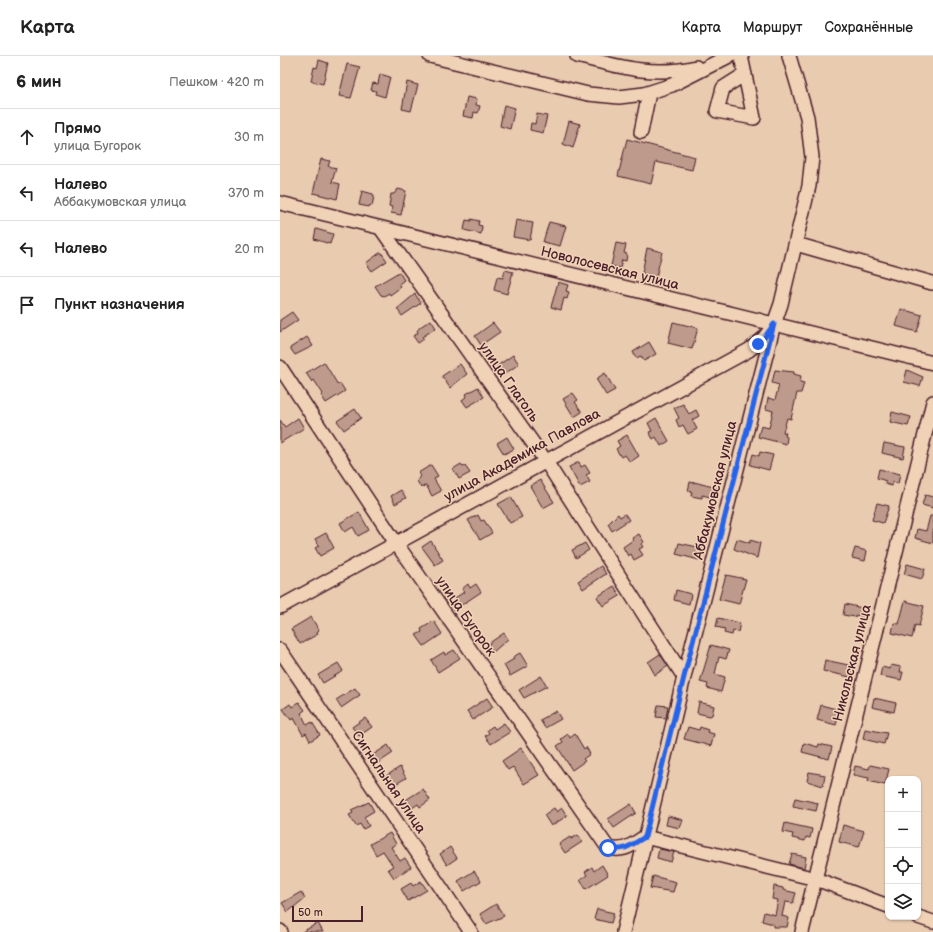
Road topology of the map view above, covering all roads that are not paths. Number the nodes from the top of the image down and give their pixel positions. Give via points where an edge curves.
1 (430, 56) edge
2 (577, 56) edge
3 (741, 56) edge
4 (789, 56) edge
5 (724, 59) edge
6 (745, 74) dead end
7 (648, 93) junction
8 (641, 132) dead end
9 (280, 203) edge
10 (382, 230) junction
11 (796, 244) junction
12 (932, 283) dead end
13 (774, 324) junction
14 (933, 363) edge
15 (280, 367) edge
16 (933, 402) edge
17 (545, 460) junction
18 (396, 543) junction
19 (280, 606) edge
20 (280, 650) edge
21 (684, 677) junction
22 (645, 837) junction
23 (816, 879) junction
24 (885, 905) edge
25 (921, 918) edge
26 (933, 922) edge
27 (471, 932) edge
28 (623, 932) edge
29 (802, 932) edge

1 - 7 street via 588,94 619,97
2 - 5 street via 651,72 679,71
3 - 6 street
4 - 11 street, Аббакумовская улица via 807,117 812,157 809,186
5 - 7 street via 672,85
7 - 8 street
9 - 10 street, Новолосевская улица
10 - 13 street, Новолосевская улица
10 - 17 street, улица Глаголь
11 - 12 street
11 - 13 street, Аббакумовская улица
13 - 14 street, Новолосевская улица
13 - 17 street, улица Академика Павлова via 764,338 749,350
13 - 21 street, Аббакумовская улица
15 - 18 street, улица Бугорок
16 - 23 street, Никольская улица
17 - 18 street, улица Академика Павлова
17 - 21 street, улица Глаголь
18 - 19 street, улица Академика Павлова
18 - 22 street, улица Бугорок via 608,848 627,848
20 - 27 street, Сигнальная улица
21 - 22 street, Аббакумовская улица
22 - 23 street
22 - 28 street, Аббакумовская улица
23 - 24 street
23 - 29 street, Никольская улица
25 - 26 street

